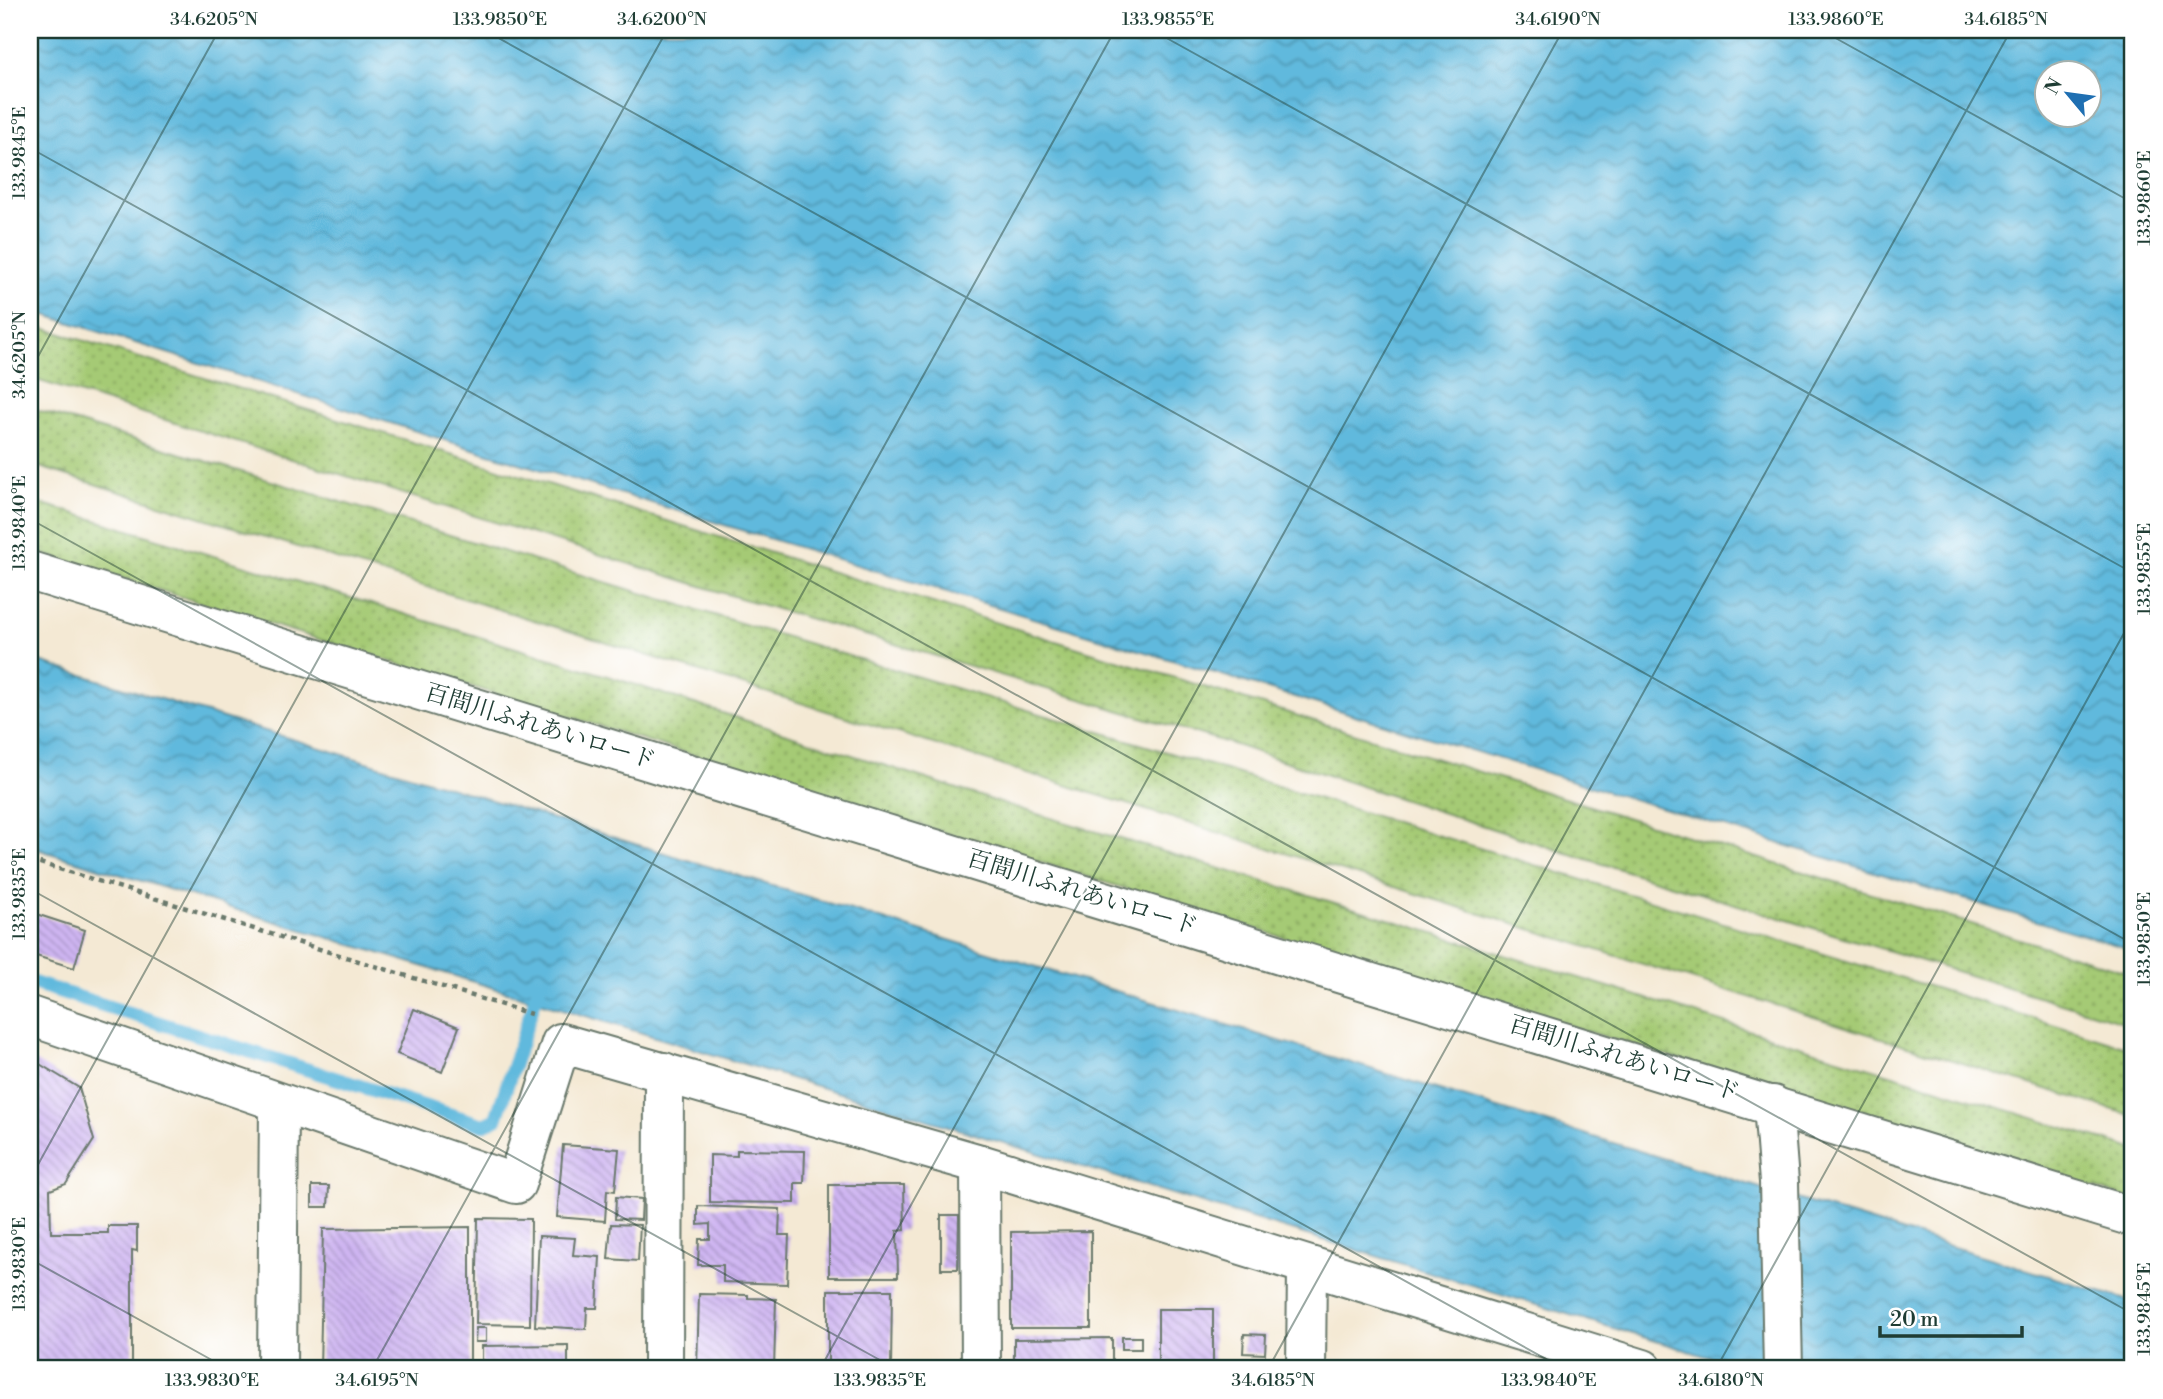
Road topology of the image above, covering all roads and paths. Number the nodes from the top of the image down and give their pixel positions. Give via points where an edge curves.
1 (30, 571) edge
2 (30, 860) edge
3 (514, 1009) dead end
4 (30, 1016) edge
5 (664, 1072) junction
6 (279, 1103) junction
7 (1773, 1105) junction
8 (979, 1164) junction
9 (2133, 1217) edge
10 (1307, 1266) junction
11 (277, 1369) edge
12 (663, 1369) edge
13 (981, 1369) edge
14 (1306, 1369) edge
15 (1643, 1369) edge
16 (1783, 1369) edge

1 - 7 street, 百間川ふれあいロード
2 - 3 path
4 - 6 street
5 - 6 street via 561,1043 516,1184
5 - 8 street
5 - 12 street
6 - 11 street
7 - 9 street, 百間川ふれあいロード
7 - 16 street
8 - 10 street
8 - 13 street
10 - 14 street
10 - 15 street

